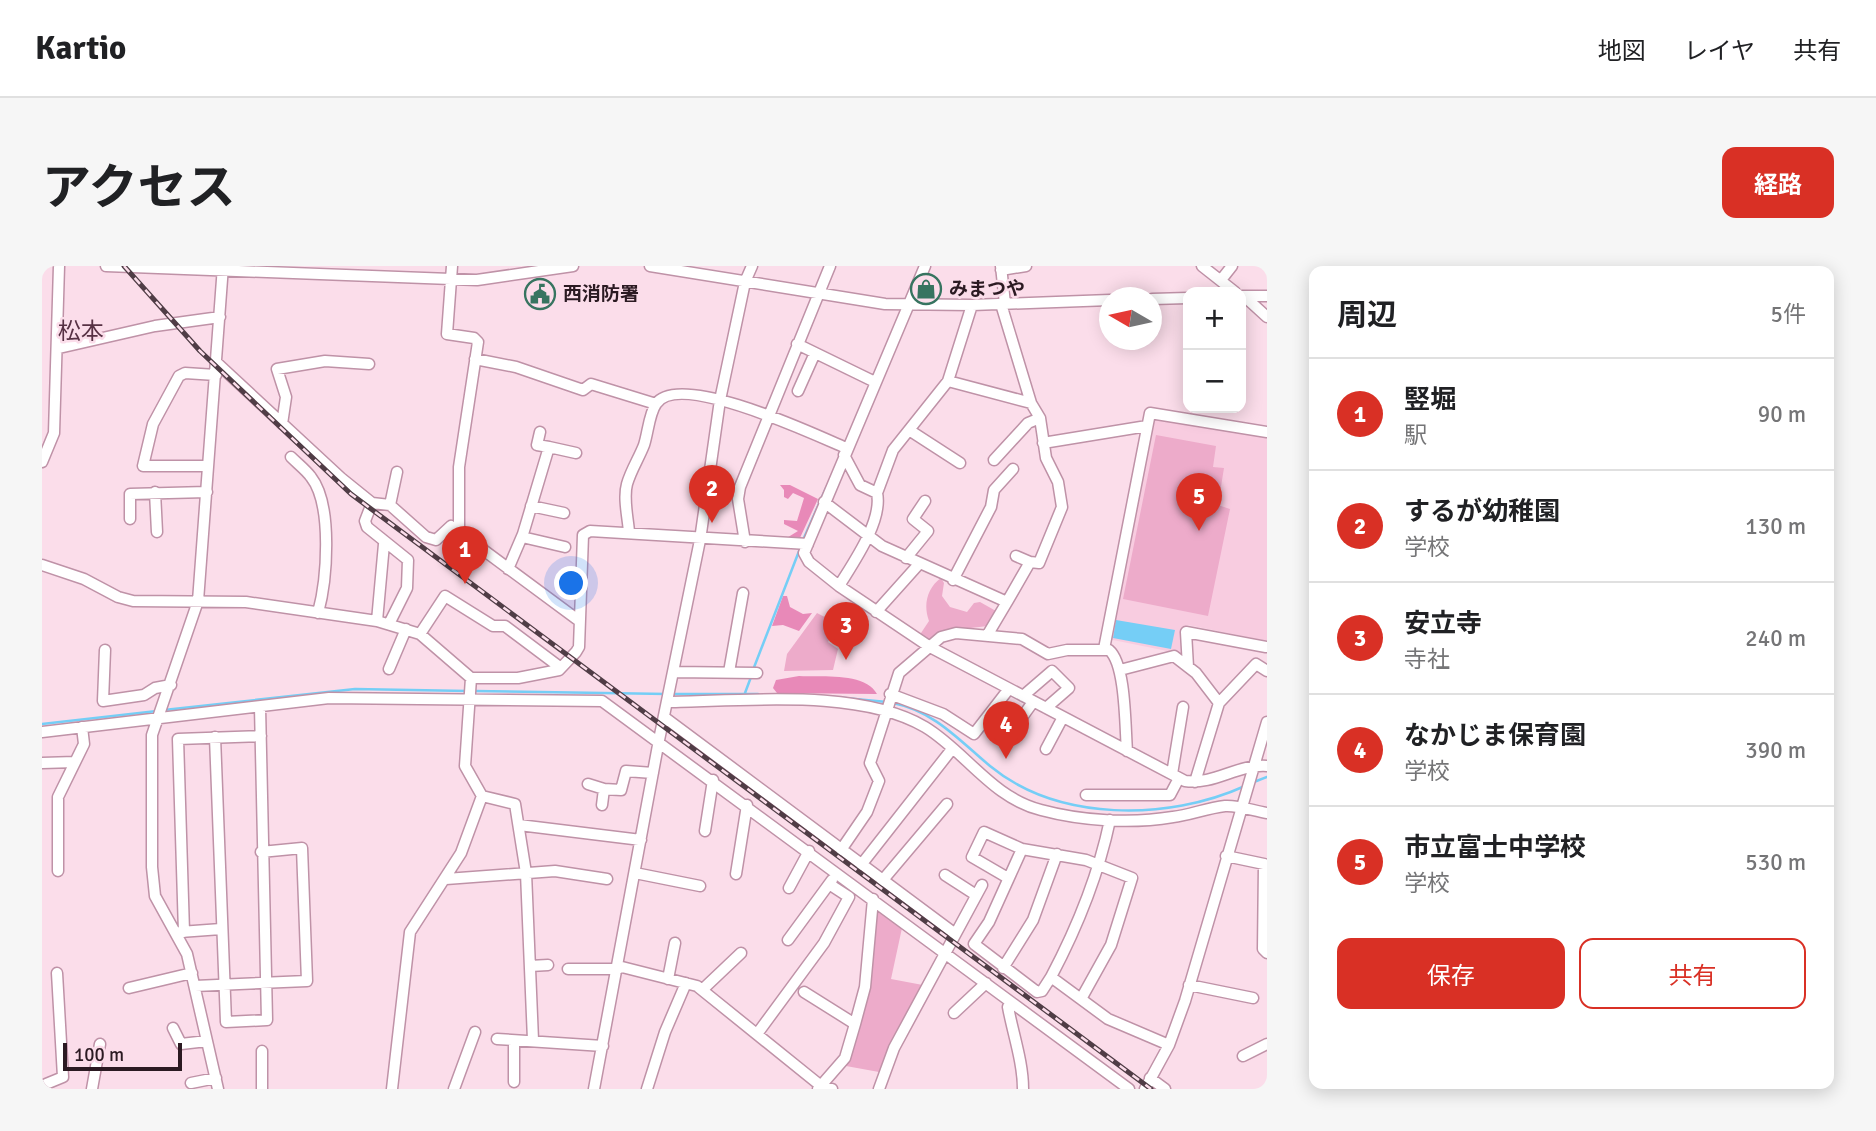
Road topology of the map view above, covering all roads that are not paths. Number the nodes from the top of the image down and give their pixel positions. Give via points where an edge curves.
1 (59, 266) edge
2 (106, 266) edge
3 (452, 266) edge
4 (573, 266) edge
5 (650, 266) edge
6 (752, 266) edge
7 (830, 266) edge
8 (925, 266) edge
9 (1026, 266) edge
10 (1202, 266) edge
11 (1232, 266) edge
12 (1001, 268) edge
13 (223, 269) edge
14 (276, 270) edge
15 (452, 280) junction
16 (1221, 280) junction
17 (745, 282) junction
18 (1230, 287) edge
19 (818, 292) junction
20 (1246, 295) edge
21 (1267, 296) edge
22 (1183, 298) edge
23 (1162, 299) edge
24 (1099, 300) edge
25 (1246, 300) edge
26 (1003, 304) junction
27 (908, 305) junction
28 (972, 305) junction
29 (220, 317) junction
30 (1267, 317) edge
31 (797, 344) junction
32 (59, 348) junction
33 (815, 353) junction
34 (475, 359) junction
35 (369, 363) dead end
36 (216, 369) junction
37 (872, 380) junction
38 (948, 381) junction
39 (798, 391) dead end
40 (720, 400) junction
41 (1031, 403) junction
42 (656, 404) junction
43 (769, 416) junction
44 (1040, 418) junction
45 (282, 424) junction
46 (1147, 426) junction
47 (909, 430) junction
48 (540, 432) dead end
49 (1267, 432) edge
50 (1043, 443) junction
51 (549, 447) junction
52 (845, 452) junction
53 (576, 453) dead end
54 (291, 457) dead end
55 (994, 460) dead end
56 (42, 462) edge
57 (960, 463) dead end
58 (208, 466) junction
59 (1013, 470) dead end
60 (397, 472) dead end
61 (155, 492) junction
62 (207, 492) junction
63 (877, 493) junction
64 (925, 501) dead end
65 (824, 502) junction
66 (372, 503) junction
67 (390, 505) junction
68 (531, 506) junction
69 (565, 513) dead end
70 (130, 519) dead end
71 (459, 531) junction
72 (157, 532) dead end
73 (629, 532) junction
74 (869, 536) junction
75 (522, 537) junction
76 (700, 540) junction
77 (745, 542) junction
78 (384, 544) junction
79 (808, 544) junction
80 (565, 547) dead end
81 (1016, 556) dead end
82 (906, 558) junction
83 (1030, 562) junction
84 (919, 564) junction
85 (42, 565) edge
86 (508, 569) junction
87 (953, 580) junction
88 (839, 586) junction
89 (743, 593) dead end
90 (198, 601) junction
91 (1007, 602) junction
92 (876, 611) junction
93 (318, 613) junction
94 (578, 620) junction
95 (377, 621) junction
96 (389, 624) junction
97 (406, 629) junction
98 (420, 634) junction
99 (988, 634) junction
100 (930, 647) junction
101 (1266, 648) edge
102 (1104, 649) junction
103 (105, 650) dead end
104 (1188, 667) junction
105 (389, 668) dead end
106 (561, 668) junction
107 (1120, 670) junction
108 (1267, 671) edge
109 (729, 672) junction
110 (757, 673) dead end
111 (674, 675) junction
112 (171, 685) junction
113 (1008, 690) junction
114 (471, 691) junction
115 (890, 694) junction
116 (1028, 699) junction
117 (668, 702) junction
118 (1219, 703) junction
119 (260, 706) junction
120 (1183, 707) dead end
121 (1046, 708) junction
122 (887, 709) junction
123 (664, 717) junction
124 (1063, 717) junction
125 (156, 720) junction
126 (1267, 722) edge
127 (82, 727) junction
128 (1015, 727) dead end
129 (42, 732) edge
130 (261, 736) junction
131 (215, 737) junction
132 (659, 740) junction
133 (952, 749) junction
134 (1046, 750) dead end
135 (1126, 751) junction
136 (75, 762) junction
137 (42, 763) edge
138 (1261, 765) edge
139 (653, 773) junction
140 (1175, 776) junction
141 (713, 780) junction
142 (1195, 782) junction
143 (588, 784) dead end
144 (604, 789) junction
145 (1086, 795) dead end
146 (482, 796) junction
147 (947, 804) dead end
148 (602, 805) dead end
149 (747, 805) junction
150 (1243, 809) junction
151 (1267, 813) edge
152 (1110, 820) junction
153 (519, 825) junction
154 (705, 831) dead end
155 (641, 840) junction
156 (1022, 849) junction
157 (841, 850) junction
158 (809, 851) junction
159 (261, 852) junction
160 (1057, 854) junction
161 (1226, 856) junction
162 (861, 865) junction
163 (1101, 866) junction
164 (58, 871) dead end
165 (837, 872) junction
166 (526, 873) junction
167 (635, 873) junction
168 (736, 874) dead end
169 (944, 875) dead end
170 (1007, 878) junction
171 (446, 879) junction
172 (607, 879) dead end
173 (882, 881) junction
174 (828, 884) junction
175 (700, 886) dead end
176 (789, 888) dead end
177 (873, 899) junction
178 (222, 929) junction
179 (181, 932) junction
180 (954, 933) junction
181 (788, 940) dead end
182 (675, 943) dead end
183 (741, 953) dead end
184 (945, 953) junction
185 (1267, 953) edge
186 (548, 965) dead end
187 (530, 966) junction
188 (618, 968) junction
189 (1003, 968) junction
190 (568, 969) dead end
191 (57, 973) dead end
192 (192, 974) junction
193 (1051, 977) junction
194 (668, 979) junction
195 (265, 983) junction
196 (686, 983) junction
197 (986, 983) junction
198 (195, 985) junction
199 (1189, 985) junction
200 (224, 986) junction
201 (130, 988) dead end
202 (702, 990) junction
203 (804, 992) dead end
204 (1253, 998) dead end
205 (1081, 999) junction
206 (1010, 1002) junction
207 (954, 1013) dead end
208 (855, 1024) junction
209 (173, 1028) dead end
210 (475, 1032) dead end
211 (757, 1034) junction
212 (497, 1039) dead end
213 (533, 1040) junction
214 (207, 1041) junction
215 (514, 1041) junction
216 (100, 1044) dead end
217 (1267, 1044) edge
218 (1169, 1045) junction
219 (603, 1046) junction
220 (262, 1051) dead end
221 (1243, 1056) dead end
222 (46, 1082) edge
223 (514, 1082) dead end
224 (191, 1083) edge
225 (217, 1084) edge
226 (1148, 1084) edge
227 (824, 1088) edge
228 (92, 1089) edge
229 (262, 1089) edge
230 (392, 1089) edge
231 (454, 1089) edge
232 (594, 1089) edge
233 (648, 1089) edge
234 (879, 1089) edge
235 (1023, 1089) edge
236 (1129, 1089) edge
237 (1165, 1089) edge

1 - 32 street
2 - 13 street
3 - 15 street
4 - 15 street via 505,278
5 - 17 street
6 - 17 street
7 - 19 street
8 - 27 street
9 - 12 street
10 - 16 street
11 - 16 street
12 - 26 street
13 - 14 street
13 - 29 street
14 - 15 street
15 - 34 street via 447,334 474,338 478,342
16 - 18 street
17 - 19 street
17 - 40 street
19 - 27 street
19 - 31 street
20 - 21 street
22 - 23 street
24 - 26 street
25 - 30 street
26 - 28 street
26 - 41 street
27 - 28 street
27 - 37 street
28 - 38 street
29 - 32 street
29 - 36 street
31 - 33 street
31 - 43 street
32 - 56 street via 54,433
33 - 37 street
33 - 39 street
34 - 42 street via 516,367 583,390 591,384
34 - 71 street via 459,467
35 - 45 street via 325,361 277,369 286,397
36 - 45 street
36 - 58 street
36 - 58 street via 178,376 153,424 143,466
37 - 52 street
38 - 41 street
38 - 47 street
40 - 42 street via 674,393
40 - 43 street
40 - 76 street
41 - 44 street
42 - 73 street via 626,486
43 - 52 street
43 - 77 street via 740,487
44 - 50 street
44 - 55 street via 1028,423
45 - 66 street
46 - 49 street via 1150,413
46 - 50 street
46 - 102 street
47 - 57 street
47 - 63 street via 893,450
48 - 51 street via 537,445
50 - 83 street via 1062,507 1039,563
51 - 53 street
51 - 68 street
52 - 63 street via 860,485
52 - 65 street
54 - 93 street via 312,478 322,511 326,572
58 - 62 street
59 - 87 street via 994,491 991,507
60 - 67 street
61 - 62 street
61 - 70 street via 130,494
61 - 72 street
62 - 90 street
63 - 74 street
64 - 82 street via 913,519 928,531
65 - 74 street
65 - 79 street
66 - 67 street
66 - 78 street via 365,521
67 - 71 street via 426,537 436,540 452,526
68 - 69 street
68 - 75 street
71 - 86 street
73 - 76 street
73 - 94 street via 590,531 583,535
74 - 82 street
74 - 88 street
75 - 80 street
75 - 86 street
76 - 77 street
76 - 111 street
77 - 79 street
78 - 95 street
78 - 96 street via 408,560 407,587
79 - 88 street via 804,553 809,562
81 - 83 street
82 - 84 street
83 - 91 street
84 - 87 street
84 - 92 street
85 - 90 street via 133,601
86 - 94 street
87 - 91 street
88 - 92 street
89 - 109 street
90 - 93 street via 246,602
90 - 112 street
91 - 99 street
92 - 100 street
93 - 95 street
94 - 106 street via 579,647
95 - 96 street
96 - 97 street
97 - 98 street
97 - 105 street
98 - 106 street via 445,596 493,626 505,626
98 - 114 street
99 - 100 street via 949,634
99 - 102 street via 1021,639 1048,654
100 - 113 street
100 - 115 street via 899,673
101 - 104 street via 1186,632
102 - 107 street via 1115,654
103 - 112 street via 103,701 144,695
104 - 107 street via 1174,656
104 - 118 street
106 - 114 street
107 - 135 street
108 - 118 street via 1256,664
109 - 110 street
109 - 111 street
111 - 117 street
112 - 125 street
113 - 115 street via 974,734 943,714
113 - 116 street
114 - 119 street
114 - 132 street via 602,701
114 - 146 street via 465,766
115 - 122 street
116 - 121 street
116 - 121 street via 1052,671 1069,688
116 - 128 street
117 - 122 street via 804,701
117 - 123 street
118 - 142 street
119 - 125 street
119 - 130 street
120 - 140 street
121 - 124 street
122 - 133 street via 927,728
122 - 157 street via 870,763 879,781 867,812
123 - 132 street
123 - 157 street
124 - 134 street
124 - 135 street
125 - 127 street
125 - 179 street via 152,735 153,885 155,896
126 - 138 street
127 - 129 street
127 - 136 street via 84,744
130 - 131 street
130 - 159 street
131 - 178 street
131 - 179 street via 178,739
132 - 139 street
132 - 141 street
133 - 152 street via 1017,800 1038,810
133 - 162 street
135 - 140 street
136 - 137 street
136 - 164 street via 58,797
138 - 142 street
138 - 150 street
139 - 144 street via 626,771 621,790
139 - 155 street
140 - 142 street
140 - 145 street via 1170,795
141 - 149 street
141 - 154 street
143 - 144 street
144 - 148 street
146 - 153 street via 514,804
146 - 171 street
147 - 173 street
149 - 158 street
149 - 168 street
150 - 151 street
150 - 152 street via 1228,806 1172,818
150 - 161 street
152 - 163 street
153 - 155 street
153 - 166 street
155 - 167 street
156 - 160 street
156 - 170 street
156 - 170 street via 984,832 972,856
157 - 162 street
158 - 165 street
158 - 176 street
159 - 195 street
159 - 195 street via 302,848 307,981
160 - 163 street
160 - 189 street via 1034,920
161 - 185 street via 1264,864 1263,949
161 - 199 street
162 - 173 street
163 - 193 street via 1078,926
163 - 205 street via 1132,878 1111,945
165 - 174 street
165 - 177 street
166 - 171 street
166 - 172 street via 555,871
166 - 187 street
167 - 175 street
167 - 188 street
169 - 180 street via 979,890
170 - 189 street via 989,922 974,944
171 - 230 street via 410,932
173 - 180 street
174 - 181 street
174 - 211 street via 849,897 838,921
177 - 184 street
177 - 208 street via 865,987
178 - 179 street
178 - 200 street
179 - 192 street
180 - 184 street
182 - 194 street
183 - 202 street
184 - 197 street
184 - 234 street via 894,1048
186 - 187 street
187 - 213 street
188 - 190 street
188 - 194 street
188 - 219 street
189 - 193 street via 1037,992
191 - 222 street via 63,1077
192 - 198 street
192 - 201 street
193 - 205 street
194 - 196 street
195 - 200 street
195 - 200 street via 267,1020 226,1022
196 - 202 street
196 - 233 street
197 - 206 street
197 - 207 street
198 - 200 street
198 - 214 street
199 - 204 street
199 - 218 street
202 - 211 street
203 - 208 street
205 - 218 street via 1108,1019
206 - 235 street
206 - 236 street
208 - 227 street via 845,1058
209 - 214 street via 181,1044
210 - 231 street
211 - 227 street
212 - 215 street
213 - 215 street
213 - 219 street
214 - 225 street
215 - 223 street
216 - 228 street
217 - 221 street
218 - 226 street
219 - 232 street
220 - 229 street
224 - 225 street
226 - 237 street

